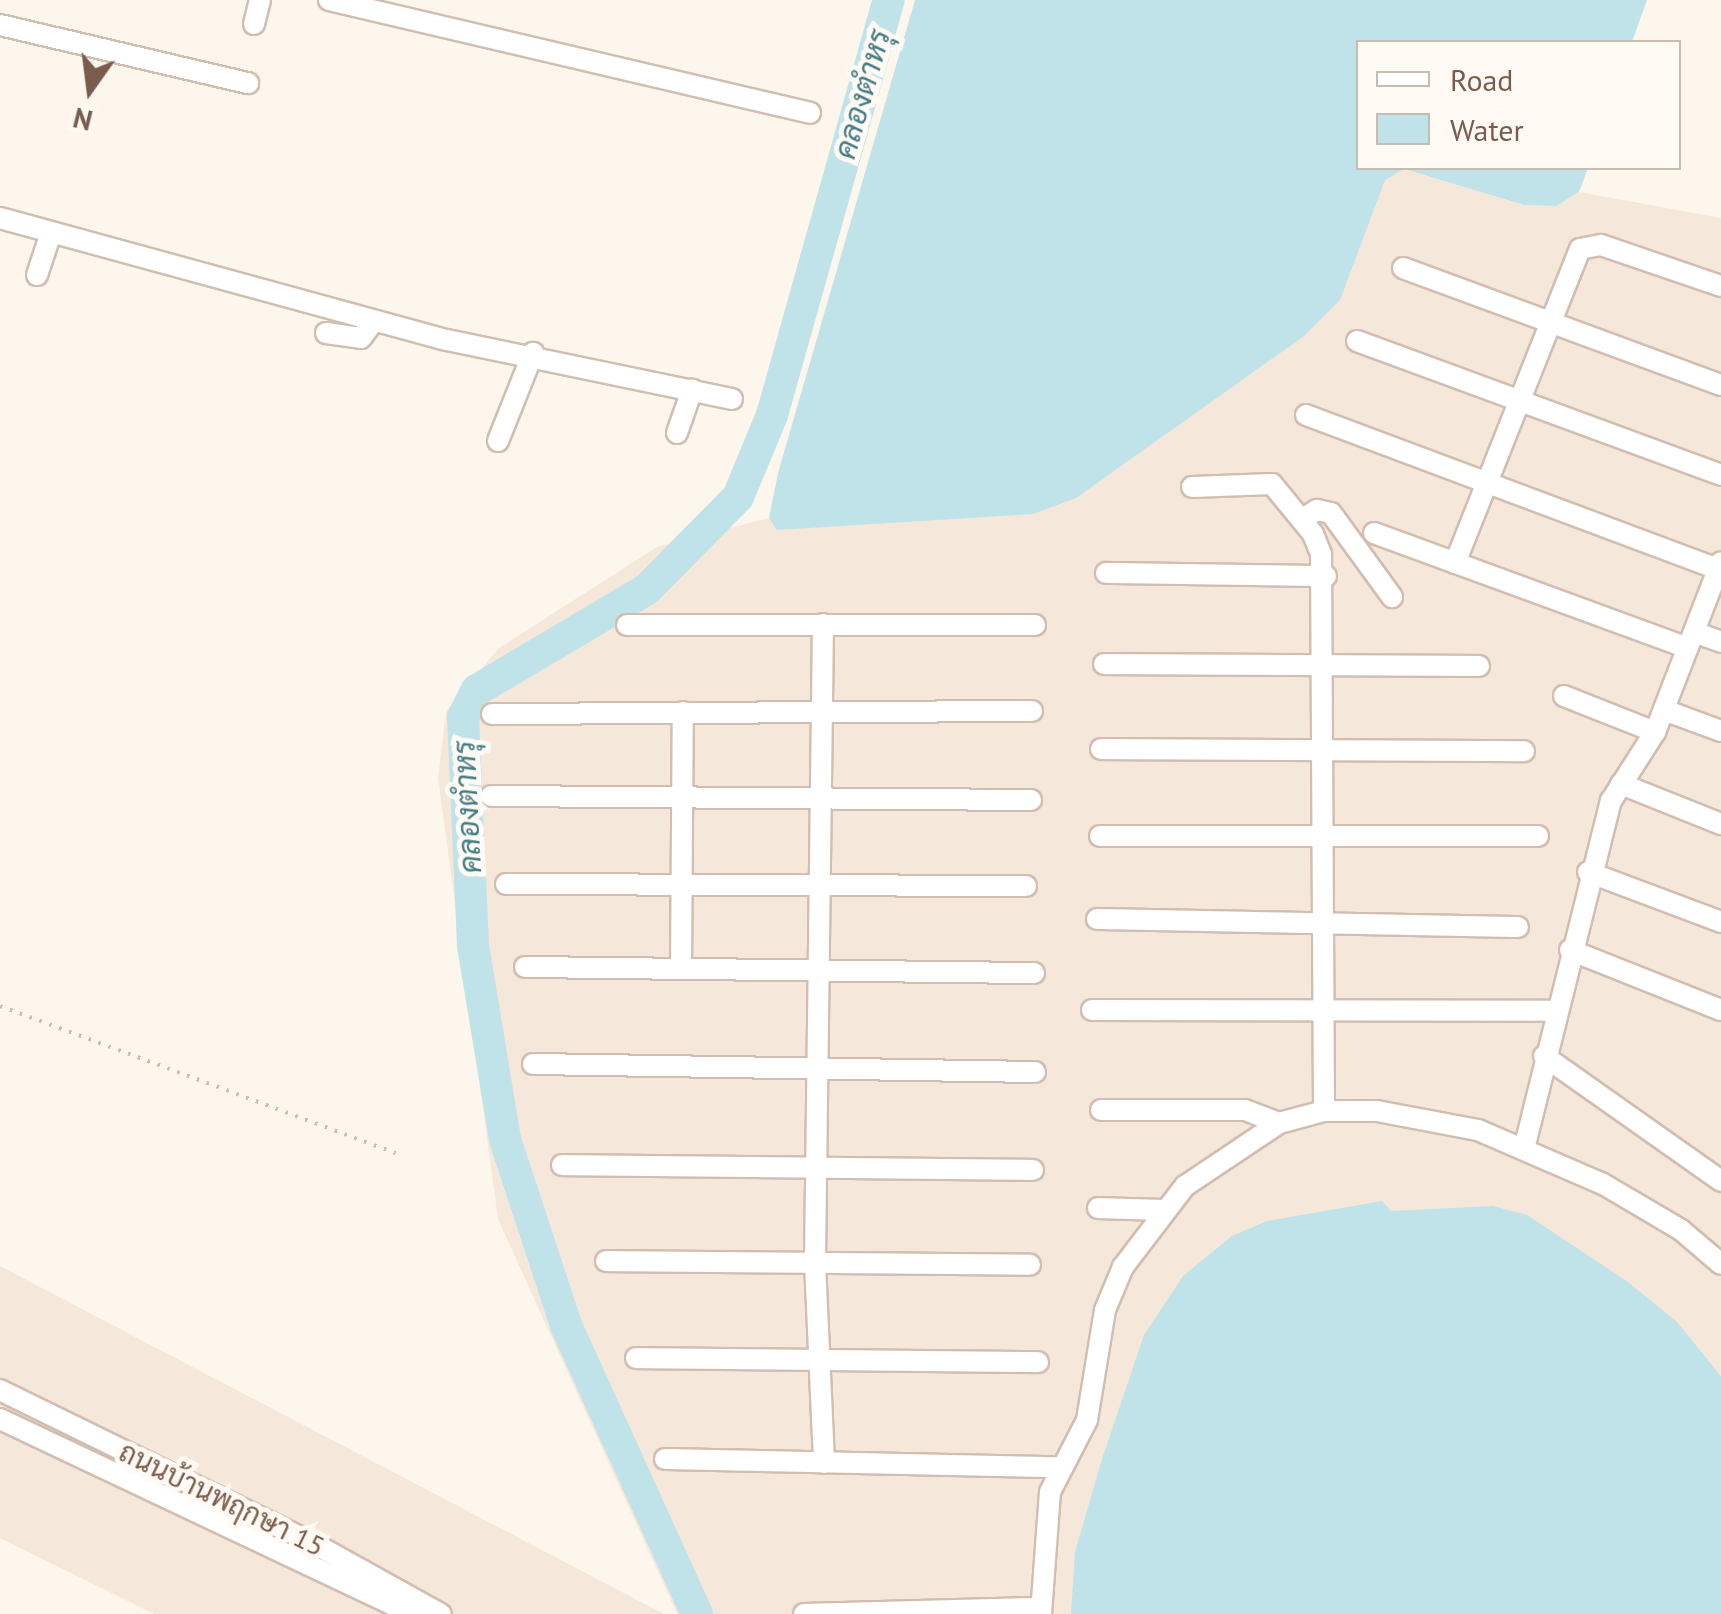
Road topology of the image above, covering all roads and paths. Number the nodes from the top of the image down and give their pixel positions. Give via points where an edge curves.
1 (260, 0) edge
2 (329, 0) edge
3 (254, 24) dead end
4 (0, 26) edge
5 (248, 84) dead end
6 (810, 113) dead end
7 (0, 218) edge
8 (51, 232) junction
9 (1403, 268) dead end
10 (37, 275) dead end
11 (1721, 286) edge
12 (374, 321) junction
13 (1549, 322) junction
14 (326, 333) dead end
15 (1357, 341) dead end
16 (533, 353) junction
17 (1721, 385) edge
18 (692, 390) junction
19 (732, 399) dead end
20 (1518, 400) junction
21 (1306, 415) dead end
22 (678, 433) dead end
23 (498, 441) dead end
24 (1721, 475) edge
25 (1486, 482) junction
26 (1192, 487) dead end
27 (1303, 520) junction
28 (1374, 534) dead end
29 (1455, 563) junction
30 (1720, 565) edge
31 (1106, 573) dead end
32 (1326, 576) junction
33 (1392, 597) dead end
34 (823, 624) junction
35 (627, 625) dead end
36 (1035, 626) dead end
37 (1691, 640) junction
38 (1721, 642) edge
39 (1325, 663) junction
40 (1104, 664) dead end
41 (1479, 666) dead end
42 (1564, 696) dead end
43 (1664, 710) junction
44 (822, 711) junction
45 (1032, 711) dead end
46 (684, 712) junction
47 (492, 714) dead end
48 (1721, 731) edge
49 (1655, 732) junction
50 (1327, 747) junction
51 (1101, 749) dead end
52 (1524, 752) dead end
53 (1620, 784) junction
54 (491, 796) dead end
55 (682, 796) junction
56 (821, 797) junction
57 (1031, 800) dead end
58 (1721, 824) edge
59 (1100, 836) dead end
60 (1538, 836) dead end
61 (1328, 838) junction
62 (1588, 872) junction
63 (820, 883) junction
64 (506, 884) dead end
65 (681, 884) junction
66 (1026, 886) dead end
67 (1326, 918) junction
68 (1097, 919) dead end
69 (1721, 922) edge
70 (1518, 927) dead end
71 (1570, 950) junction
72 (525, 967) dead end
73 (680, 969) junction
74 (819, 972) junction
75 (1034, 973) dead end
76 (0, 1006) edge
77 (1092, 1010) dead end
78 (1324, 1010) junction
79 (1721, 1010) edge
80 (1553, 1011) junction
81 (1544, 1056) junction
82 (533, 1064) dead end
83 (818, 1070) junction
84 (1035, 1072) dead end
85 (1102, 1110) dead end
86 (1324, 1111) junction
87 (1279, 1122) junction
88 (1525, 1145) junction
89 (396, 1153) dead end
90 (562, 1165) dead end
91 (816, 1168) junction
92 (1033, 1170) dead end
93 (1721, 1181) edge
94 (1098, 1208) dead end
95 (1162, 1210) junction
96 (606, 1261) dead end
97 (1720, 1261) edge
98 (815, 1263) junction
99 (1030, 1265) dead end
100 (636, 1358) dead end
101 (817, 1358) junction
102 (1038, 1362) dead end
103 (0, 1390) edge
104 (0, 1419) edge
105 (665, 1459) dead end
106 (824, 1463) junction
107 (1059, 1467) junction
108 (315, 1555) junction
109 (1041, 1611) edge
110 (412, 1614) edge
111 (441, 1614) edge
112 (804, 1614) edge

1 - 3 street
2 - 6 street
4 - 5 street
7 - 8 street
8 - 10 street
8 - 12 street
9 - 13 street
11 - 13 street via 1601,244 1585,245
12 - 14 street via 362,338
12 - 16 street
13 - 17 street
13 - 20 street
15 - 20 street
16 - 18 street
16 - 23 street
18 - 19 street
18 - 22 street
20 - 24 street
20 - 25 street
21 - 25 street
25 - 29 street
25 - 30 street
26 - 27 street via 1272,484
27 - 32 street
27 - 33 street via 1318,510 1331,512
28 - 29 street
29 - 37 street
30 - 37 street
31 - 32 street
32 - 39 street
34 - 35 street
34 - 36 street
34 - 44 street
37 - 38 street
37 - 43 street
39 - 40 street
39 - 41 street
39 - 50 street
42 - 49 street
43 - 48 street
43 - 49 street
44 - 45 street
44 - 46 street
44 - 56 street
46 - 47 street
46 - 55 street
49 - 53 street
50 - 51 street
50 - 52 street
50 - 61 street
53 - 58 street
53 - 62 street
54 - 55 street
55 - 56 street
55 - 65 street
56 - 57 street
56 - 63 street
59 - 61 street
60 - 61 street
61 - 67 street
62 - 69 street
62 - 71 street
63 - 65 street
63 - 66 street
63 - 74 street
64 - 65 street
65 - 73 street
67 - 68 street
67 - 70 street
67 - 78 street
71 - 79 street
71 - 80 street
72 - 73 street
73 - 74 street
74 - 75 street
74 - 83 street
76 - 89 path
77 - 78 street
78 - 80 street
78 - 86 street
80 - 81 street
81 - 88 street
81 - 93 street
82 - 83 street
83 - 84 street
83 - 91 street
85 - 87 street via 1244,1110
86 - 87 street
86 - 88 street via 1432,1118
87 - 95 street via 1184,1186
88 - 97 street via 1681,1230
90 - 91 street
91 - 92 street
91 - 98 street
94 - 95 street
95 - 107 street via 1123,1266 1105,1310 1086,1420
96 - 98 street
98 - 99 street
98 - 101 street
100 - 101 street
101 - 102 street
101 - 106 street
103 - 108 street, ถนนบ้านพฤกษา 15
104 - 108 street, ถนนบ้านพฤกษา 15
105 - 106 street
106 - 107 street
107 - 109 street via 1044,1529
108 - 110 street, ถนนบ้านพฤกษา 15
108 - 111 street, ถนนบ้านพฤกษา 15
109 - 112 street

